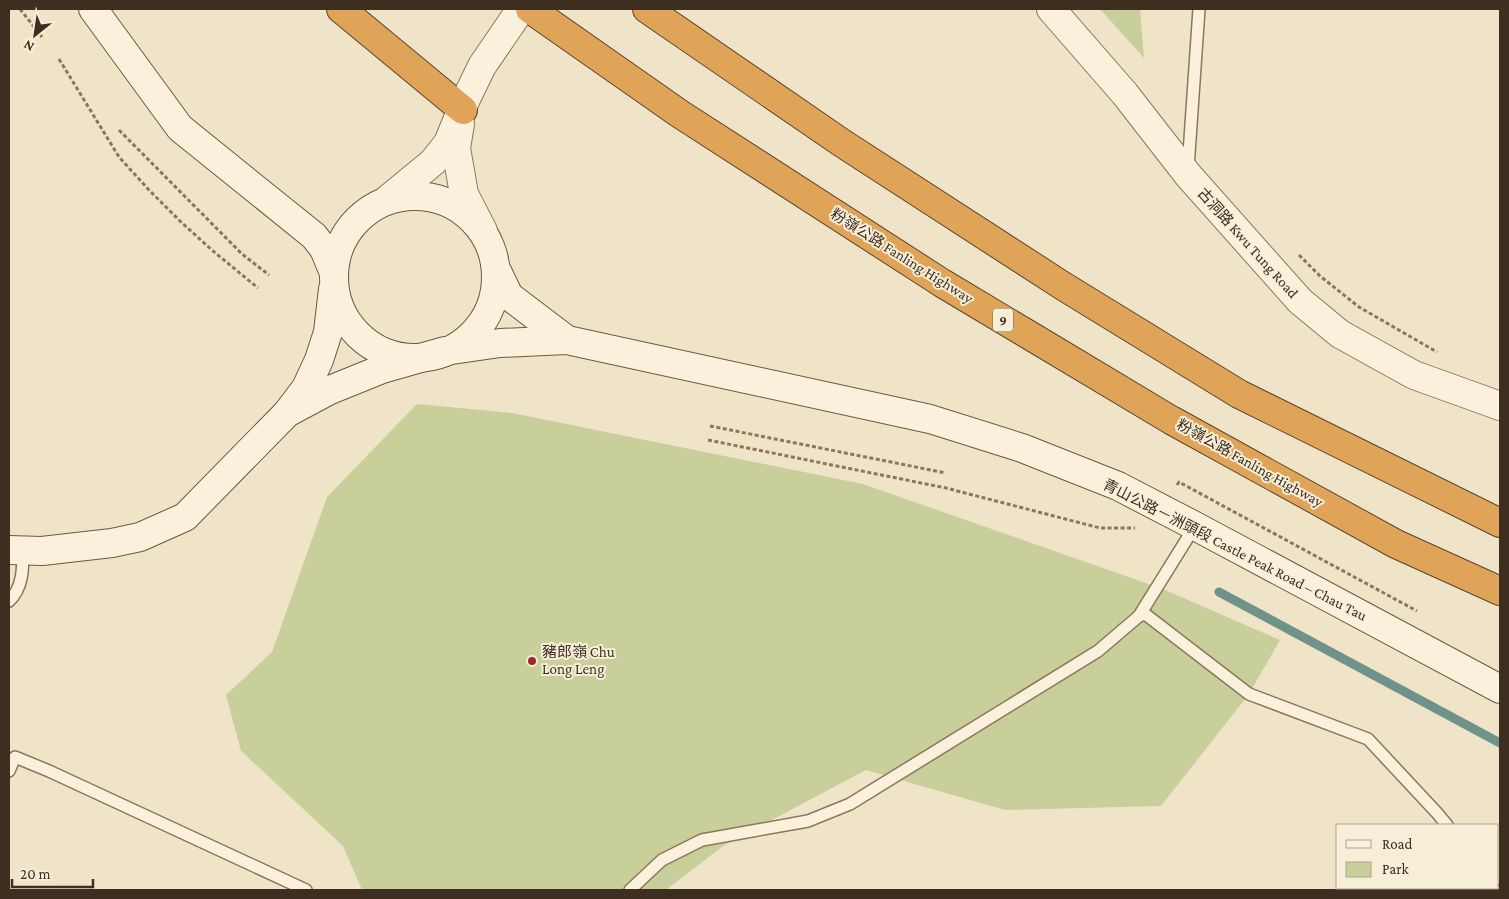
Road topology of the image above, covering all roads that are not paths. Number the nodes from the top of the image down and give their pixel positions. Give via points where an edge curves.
1 (93, 9) edge
2 (341, 9) edge
3 (521, 9) edge
4 (530, 9) edge
5 (648, 9) edge
6 (1051, 9) edge
7 (1198, 9) edge
8 (463, 110) junction
9 (1188, 175) junction
10 (266, 198) junction
11 (388, 199) junction
12 (364, 212) junction
13 (483, 231) junction
14 (496, 268) junction
15 (334, 278) junction
16 (567, 340) junction
17 (454, 349) junction
18 (1500, 406) edge
19 (287, 413) junction
20 (1500, 523) edge
21 (1196, 526) junction
22 (16, 550) edge
23 (1500, 591) edge
24 (9, 601) edge
25 (1139, 616) junction
26 (1500, 689) edge
27 (12, 756) edge
28 (9, 771) edge
29 (1446, 824) edge
30 (306, 890) edge
31 (630, 890) edge

1 - 10 main road via 180,128
2 - 8 highway
3 - 8 main road via 482,66
4 - 23 highway, 粉嶺公路 Fanling Highway / 9 via 680,114 942,283 1171,420 1387,539
5 - 20 highway via 842,143 1063,286 1239,394
6 - 9 main road, 古洞路 Kwu Tung Road via 1125,94
7 - 9 lane
8 - 11 main road via 448,143 433,162
8 - 13 main road via 456,148 464,194
9 - 18 main road, 古洞路 Kwu Tung Road via 1300,301 1340,334 1414,375
10 - 12 main road via 296,217 324,223 340,223
10 - 15 main road via 314,236 324,248
11 - 12 main road
11 - 13 main road via 414,195 440,198 464,211
12 - 15 main road via 346,232 336,256
13 - 14 main road via 495,255
14 - 16 main road via 509,296
14 - 17 main road via 497,283 491,309 476,332
15 - 17 main road via 340,309 354,331 375,348 401,357 428,357
15 - 19 main road via 328,332 319,360 306,388
16 - 17 main road
16 - 21 main road, 青山公路－洲頭段 Castle Peak Road – Chau Tau via 930,419 1022,448 1118,486
17 - 19 main road via 382,369 330,390
19 - 22 main road via 185,517 140,537 112,543 42,551
21 - 25 lane
21 - 26 main road, 青山公路－洲頭段 Castle Peak Road – Chau Tau
22 - 24 lane via 23,571 16,595
25 - 29 lane via 1145,614 1249,694 1368,739
25 - 31 lane via 1098,651 850,804 808,821 702,840 662,860
27 - 28 lane
27 - 30 lane

